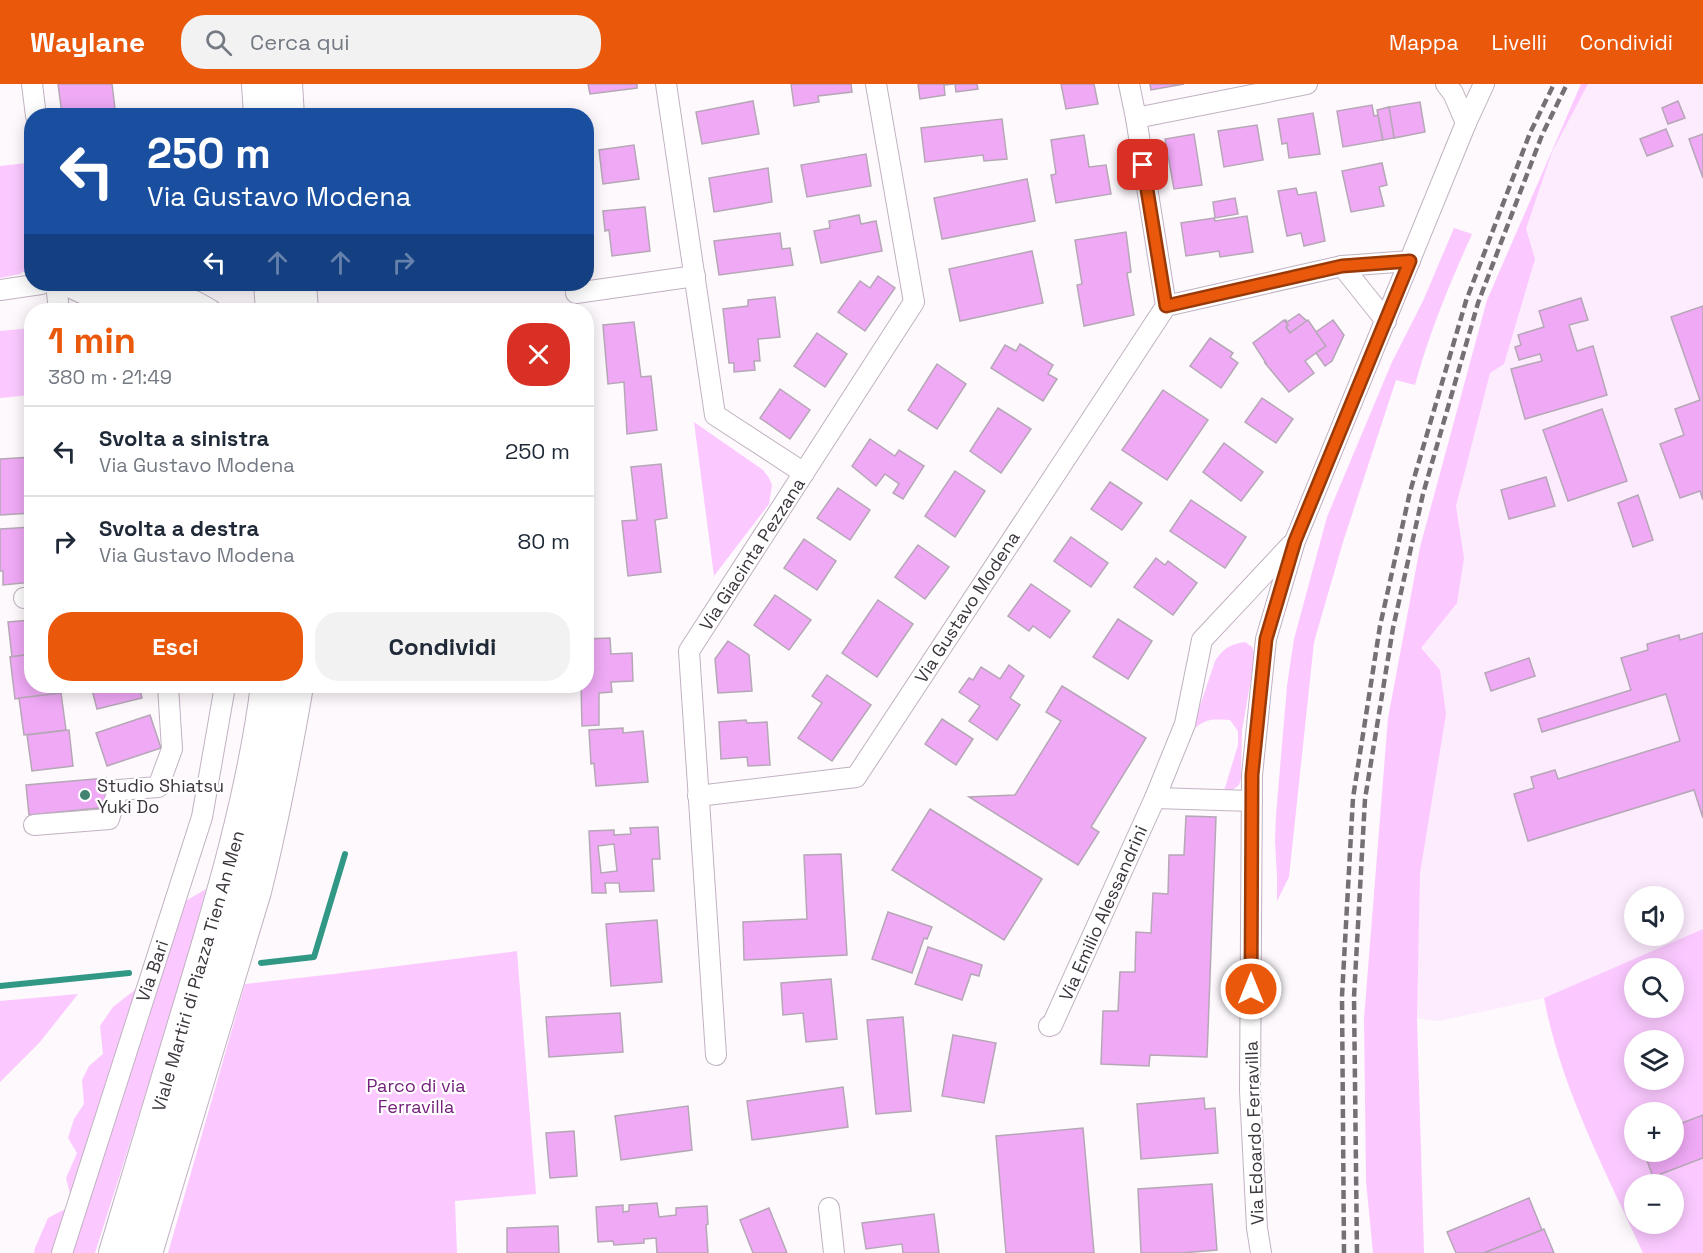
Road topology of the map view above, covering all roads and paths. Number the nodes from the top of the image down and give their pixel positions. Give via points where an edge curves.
1 (32, 84) edge
2 (258, 84) edge
3 (286, 84) edge
4 (666, 84) edge
5 (876, 84) edge
6 (1129, 84) edge
7 (1307, 84) edge
8 (1446, 84) edge
9 (1484, 84) edge
10 (1270, 88) edge
11 (35, 108) edge
12 (260, 108) edge
13 (288, 108) edge
14 (1136, 118) junction
15 (1466, 123) junction
16 (1410, 261) junction
17 (1342, 266) junction
18 (695, 276) junction
19 (24, 286) edge
20 (0, 290) edge
21 (594, 290) edge
22 (78, 291) edge
23 (590, 291) edge
24 (576, 293) dead end
25 (198, 303) edge
26 (1166, 306) junction
27 (1386, 321) junction
28 (804, 473) junction
29 (1295, 541) junction
30 (168, 693) edge
31 (224, 693) edge
32 (266, 693) edge
33 (296, 693) edge
34 (698, 796) junction
35 (1155, 798) junction
36 (1252, 801) junction
37 (34, 825) dead end
38 (1049, 1026) dead end
39 (716, 1055) dead end
40 (829, 1208) dead end
41 (62, 1253) edge
42 (115, 1253) edge
43 (146, 1253) edge
44 (834, 1253) edge
45 (1261, 1253) edge

1 - 11 street
2 - 12 highway
3 - 13 highway
4 - 18 street
5 - 28 street, Via Giacinta Pezzana via 914,302
6 - 14 street
7 - 10 street
8 - 15 street
9 - 15 street, Via Edoardo Ferravilla
10 - 14 street
14 - 26 street
15 - 16 street, Via Edoardo Ferravilla
16 - 17 street
16 - 27 street, Via Edoardo Ferravilla
17 - 26 street
17 - 27 street
18 - 21 street
18 - 28 street via 715,415
19 - 20 street
22 - 25 street via 95,298 171,294
23 - 24 street
26 - 34 street, Via Gustavo Modena via 856,777
27 - 29 street, Via Edoardo Ferravilla
28 - 34 street, Via Giacinta Pezzana via 689,651
29 - 35 street, Via Emilio Alessandrini via 1202,640 1185,724
29 - 36 street, Via Edoardo Ferravilla via 1266,639
30 - 37 street via 172,749 158,786 118,790 109,819
31 - 41 street, Via Bari via 202,817
32 - 42 highway, Viale Martiri di Piazza Tien An Men via 236,845
33 - 43 highway, Viale Martiri di Piazza Tien An Men via 255,891
34 - 39 street, Via Giacinta Pezzana
35 - 36 street
35 - 38 street, Via Emilio Alessandrini
36 - 45 street, Via Edoardo Ferravilla via 1250,1091
40 - 44 street

